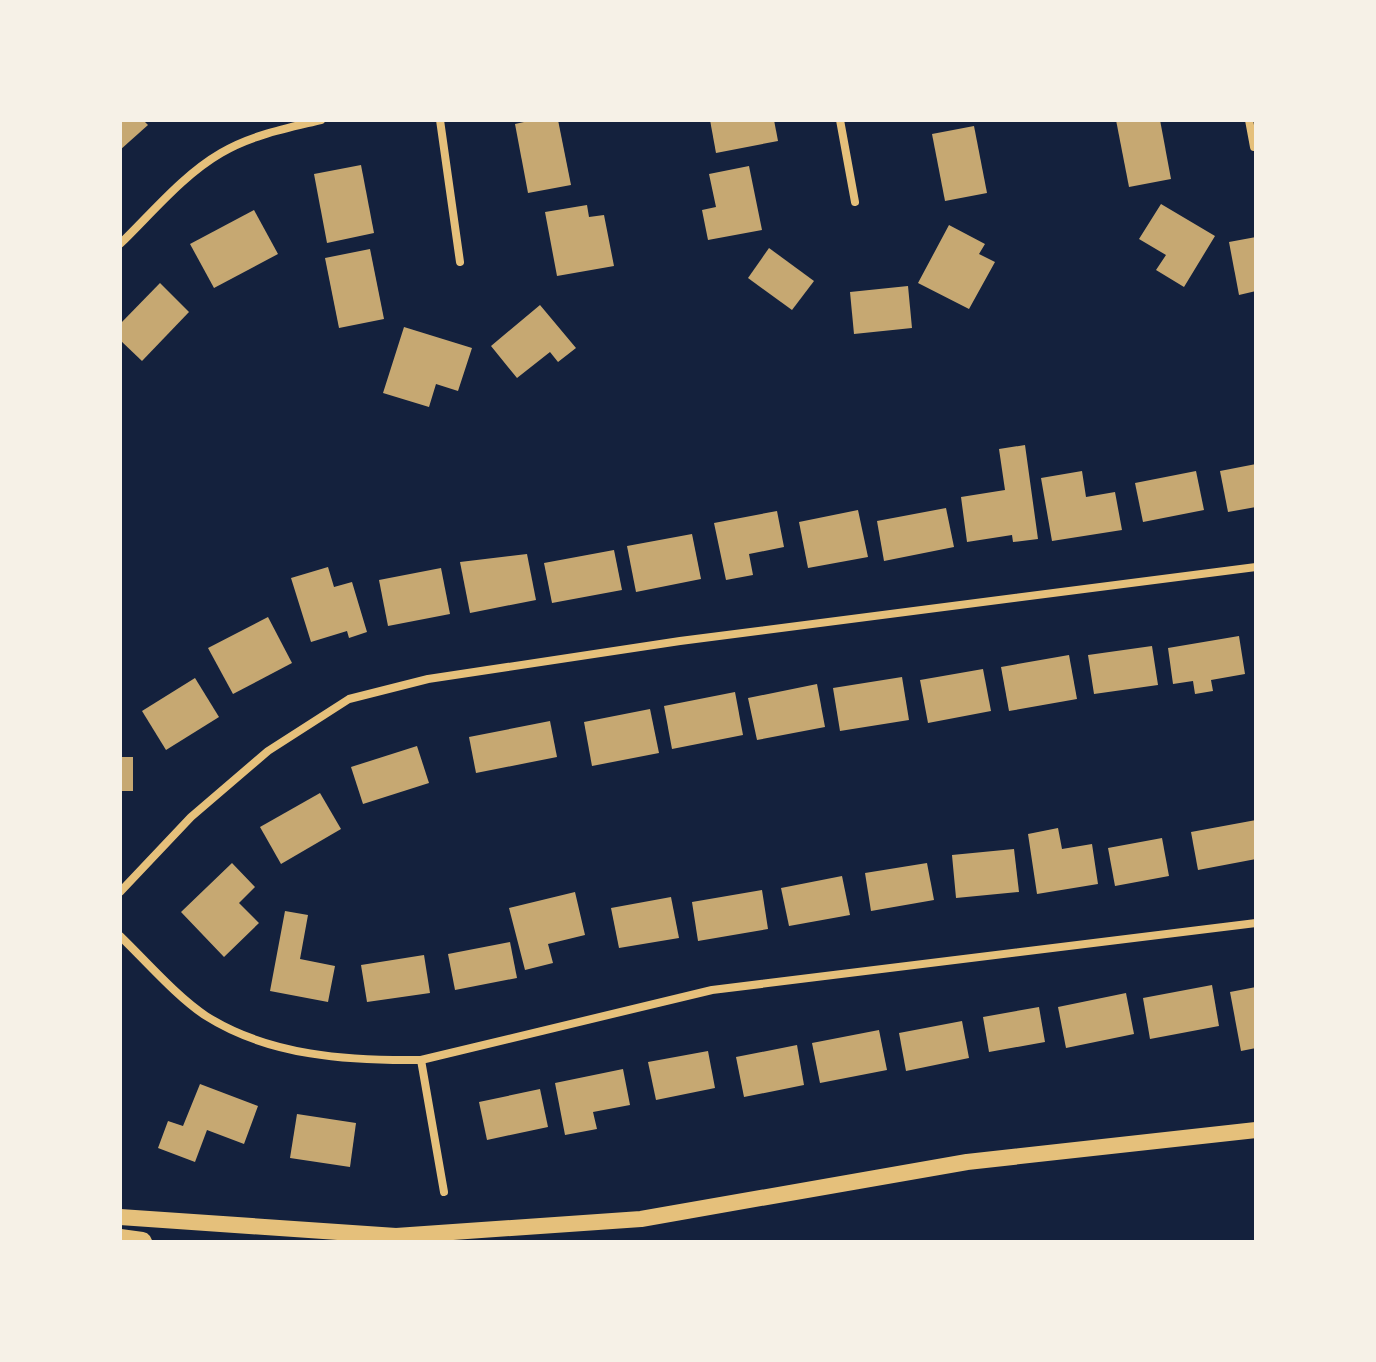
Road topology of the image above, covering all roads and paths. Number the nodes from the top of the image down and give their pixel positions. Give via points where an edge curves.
1 (321, 120) edge
2 (440, 120) edge
3 (840, 120) edge
4 (1249, 120) edge
5 (1254, 147) dead end
6 (855, 202) dead end
7 (120, 244) edge
8 (460, 262) dead end
9 (1256, 567) edge
10 (120, 892) edge
11 (1256, 923) edge
12 (120, 936) edge
13 (421, 1060) junction
14 (1256, 1130) edge
15 (444, 1192) dead end
16 (120, 1217) edge
17 (120, 1239) edge
18 (142, 1242) edge

1 - 7 street via 277,130 223,152
2 - 8 street
3 - 6 street
4 - 5 street
9 - 10 street via 680,641 428,679 349,699 268,751 191,817
11 - 13 street via 712,990
12 - 13 street via 206,1016 267,1043 322,1056
13 - 15 street
14 - 16 main road via 967,1162 641,1219 396,1236
17 - 18 highway

